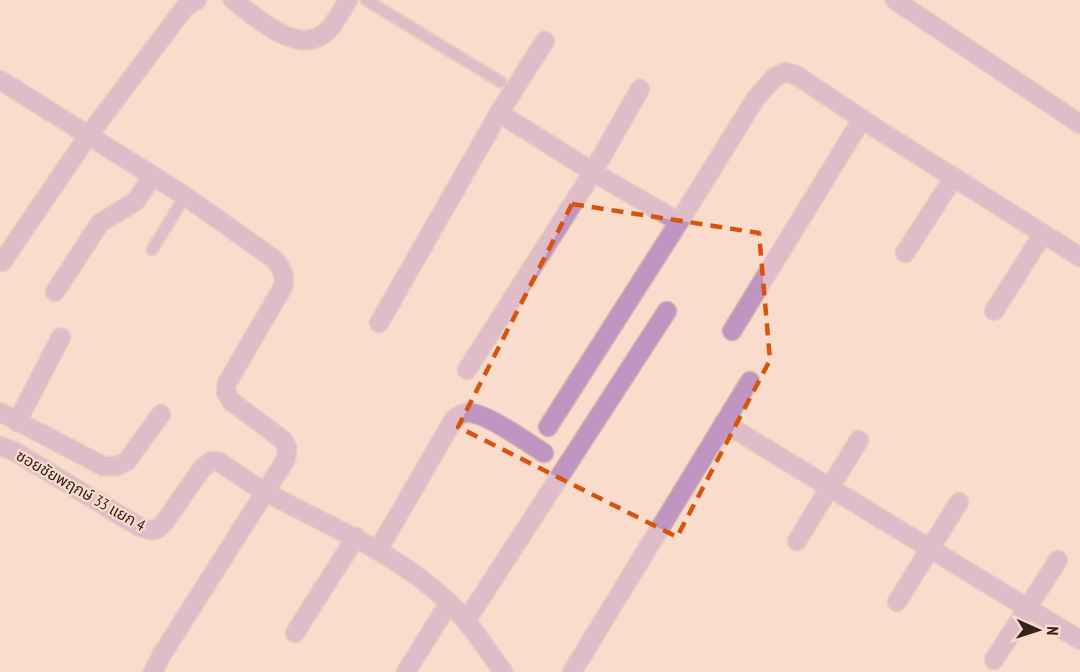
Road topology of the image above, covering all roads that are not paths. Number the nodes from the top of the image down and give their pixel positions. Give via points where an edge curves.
1 (197, 0) edge
2 (233, 0) edge
3 (348, 0) edge
4 (366, 0) edge
5 (895, 0) edge
6 (545, 41) dead end
7 (0, 80) edge
8 (501, 82) dead end
9 (640, 89) dead end
10 (500, 112) junction
11 (862, 119) junction
12 (1080, 124) edge
13 (88, 136) junction
14 (593, 172) junction
15 (152, 176) junction
16 (954, 177) junction
17 (185, 196) junction
18 (679, 222) junction
19 (1043, 234) junction
20 (152, 250) dead end
21 (905, 253) dead end
22 (1080, 258) edge
23 (2, 262) dead end
24 (55, 292) dead end
25 (667, 311) dead end
26 (994, 311) dead end
27 (379, 323) dead end
28 (732, 331) dead end
29 (62, 337) dead end
30 (467, 370) dead end
31 (750, 381) dead end
32 (0, 412) edge
33 (161, 414) dead end
34 (17, 422) junction
35 (724, 423) junction
36 (548, 427) dead end
37 (859, 440) dead end
38 (0, 446) edge
39 (544, 453) dead end
40 (831, 488) junction
41 (264, 492) junction
42 (959, 502) dead end
43 (356, 537) junction
44 (797, 541) dead end
45 (929, 548) junction
46 (378, 550) junction
47 (1058, 560) dead end
48 (897, 602) dead end
49 (449, 603) junction
50 (1028, 608) junction
51 (466, 621) junction
52 (295, 633) dead end
53 (1080, 640) edge
54 (994, 660) dead end
55 (496, 669) edge
56 (153, 672) edge
57 (406, 672) edge
58 (572, 672) edge

1 - 13 street via 186,6
2 - 3 street via 280,34 304,41 330,29
4 - 8 lane
5 - 12 street
6 - 10 street
7 - 13 street
9 - 14 street
10 - 14 street
10 - 27 street
11 - 16 street
11 - 18 street via 796,75 785,72 775,77 756,98
11 - 28 street
13 - 15 street
13 - 23 street
14 - 18 street
14 - 30 street
15 - 17 street
15 - 24 street via 136,201 100,223
16 - 19 street
16 - 21 street
17 - 20 lane
17 - 41 street via 274,259 285,278 227,383 226,392 231,401 287,447 285,459
18 - 36 street
19 - 22 street
19 - 26 street
25 - 51 street
29 - 34 street
31 - 35 street
32 - 34 street
33 - 34 street via 128,461 117,466 103,466
35 - 40 street
35 - 58 street
37 - 40 street
38 - 41 street, ซอยชัยพฤกษ์ 33 แยก 4 via 150,531 163,524 203,467 212,461
39 - 46 street via 490,421 473,413 462,413 454,419
40 - 44 street
40 - 45 street
41 - 43 street
41 - 56 street
42 - 45 street
43 - 46 street
43 - 52 street
45 - 48 street
45 - 50 street
46 - 49 street
47 - 50 street
49 - 51 street
49 - 57 street
50 - 53 street
50 - 54 street
51 - 55 street

